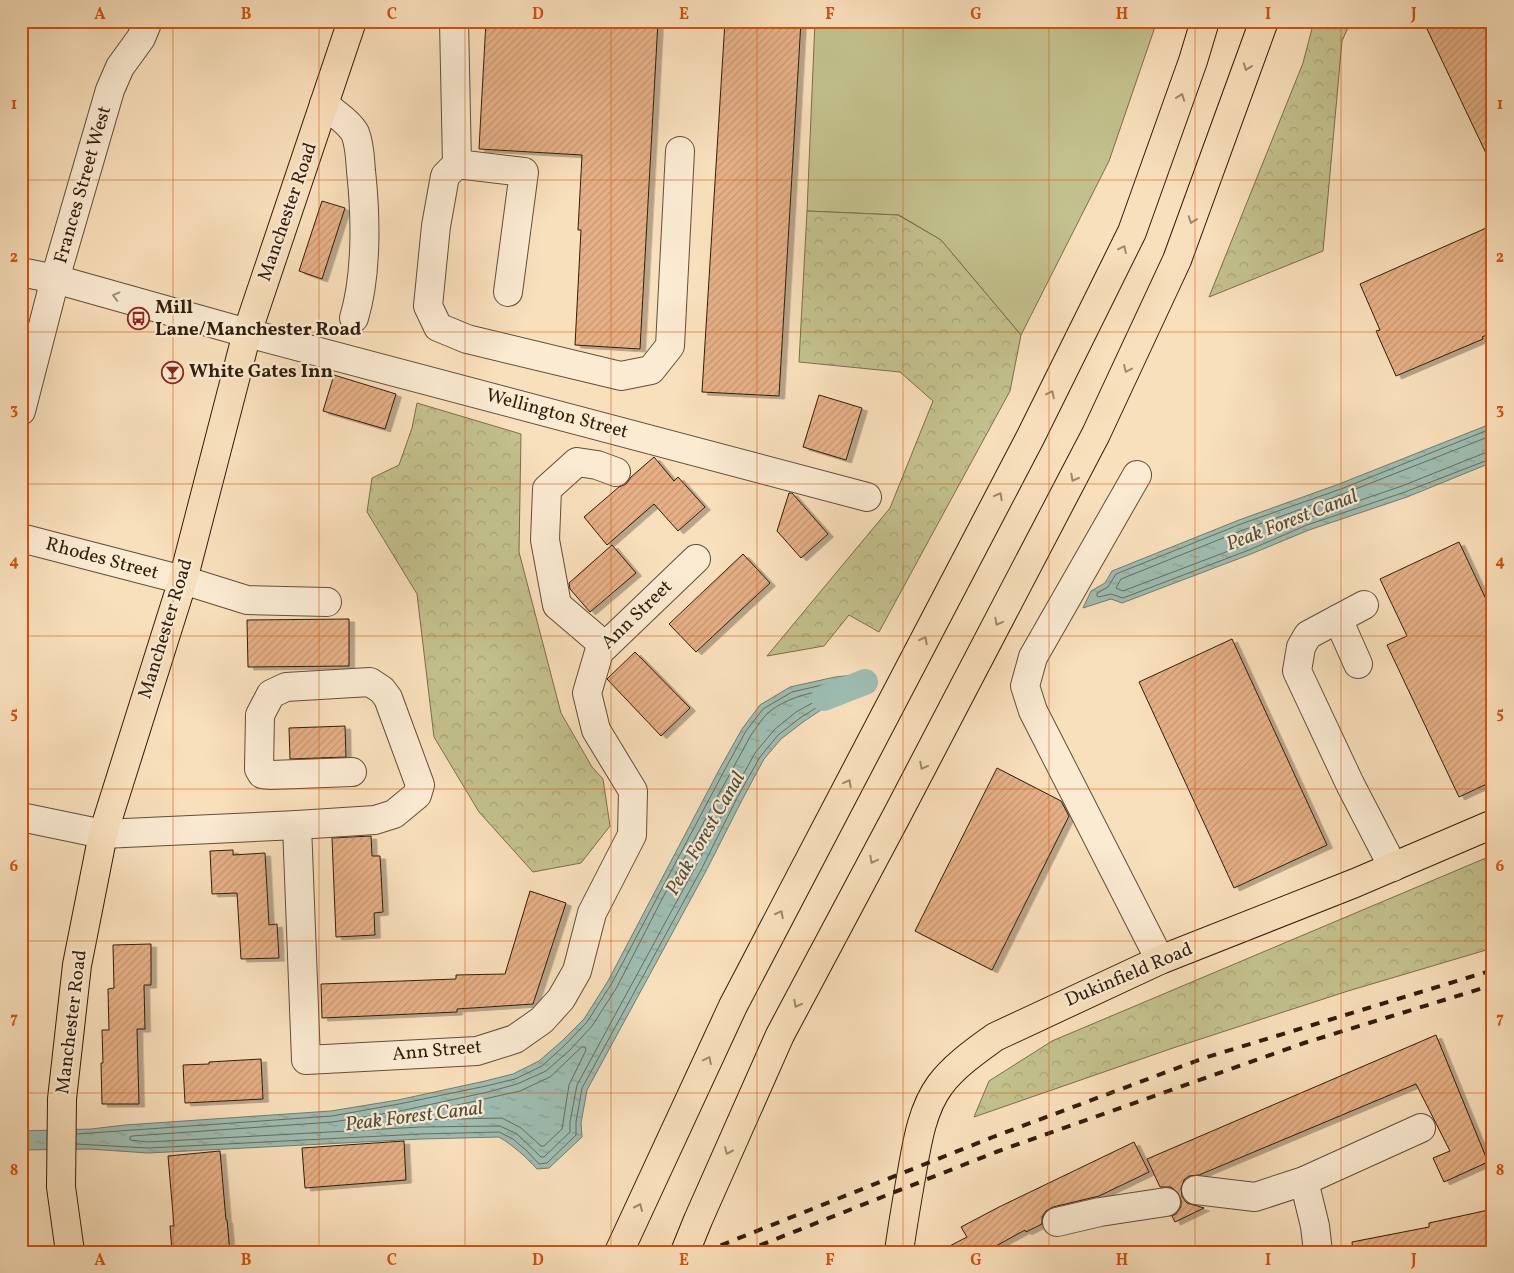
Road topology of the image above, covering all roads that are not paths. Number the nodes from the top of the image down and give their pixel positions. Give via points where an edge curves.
1 (148, 21) edge
2 (352, 21) edge
3 (454, 21) edge
4 (1206, 21) edge
5 (1264, 21) edge
6 (324, 104) junction
7 (680, 151) dead end
8 (457, 164) junction
9 (21, 272) edge
10 (56, 279) junction
11 (508, 292) dead end
12 (354, 318) dead end
13 (247, 332) junction
14 (21, 411) edge
15 (616, 472) dead end
16 (1137, 475) dead end
17 (867, 496) dead end
18 (21, 538) edge
19 (696, 560) dead end
20 (182, 580) junction
21 (327, 602) dead end
22 (1364, 605) dead end
23 (1338, 619) junction
24 (605, 646) junction
25 (1358, 664) dead end
26 (352, 772) dead end
27 (21, 818) edge
28 (1493, 824) edge
29 (297, 825) junction
30 (103, 834) junction
31 (1393, 867) junction
32 (1160, 960) junction
33 (1421, 1128) dead end
34 (1304, 1181) junction
35 (1204, 1190) dead end
36 (1166, 1202) dead end
37 (1057, 1222) dead end
38 (70, 1252) edge
39 (619, 1252) edge
40 (685, 1252) edge
41 (899, 1252) edge
42 (1318, 1252) edge

1 - 10 street, Frances Street West via 110,90
2 - 6 main road, Manchester Road
3 - 8 street
39 -> 4 main road via 733,1006 1030,438 1132,232
5 -> 40 main road via 1177,260 1100,426 780,1035
6 - 12 street via 355,133 359,150 363,261
6 - 13 main road, Manchester Road
7 - 8 street via 670,346 651,370 622,376 467,339 438,327 428,306 436,226 445,176
8 - 11 street via 524,172
9 - 10 street, Wellington Street
13 -> 10 street, Wellington Street
10 - 14 street, Frances Street West
13 - 17 street, Wellington Street
13 - 20 main road, Manchester Road
15 - 24 street via 578,462 547,489 544,540 557,606
16 - 32 street via 1033,657 1025,686 1033,711
18 - 20 street, Rhodes Street
19 - 24 street, Ann Street
20 - 21 street, Rhodes Street via 248,600
20 - 30 main road, Manchester Road
22 - 23 street
23 - 25 street
23 - 31 street via 1308,635 1301,647 1297,671
24 - 29 street, Ann Street via 599,652 587,693 596,730 633,791 632,835 592,913 577,971 561,999 542,1020 515,1039 477,1051 306,1060
26 - 29 street via 262,774 259,769 260,715 271,694 286,687 370,682 388,698 420,785 417,795 394,814 375,820
27 - 30 street
28 - 31 main road, Dukinfield Road
29 - 30 street
30 - 38 main road, Manchester Road via 77,965 62,1099 62,1187
31 - 32 main road, Dukinfield Road
32 - 41 main road, Dukinfield Road via 995,1036 941,1084 931,1099 921,1129
33 - 34 street
34 - 35 street via 1255,1197
34 - 42 street
36 - 37 street

